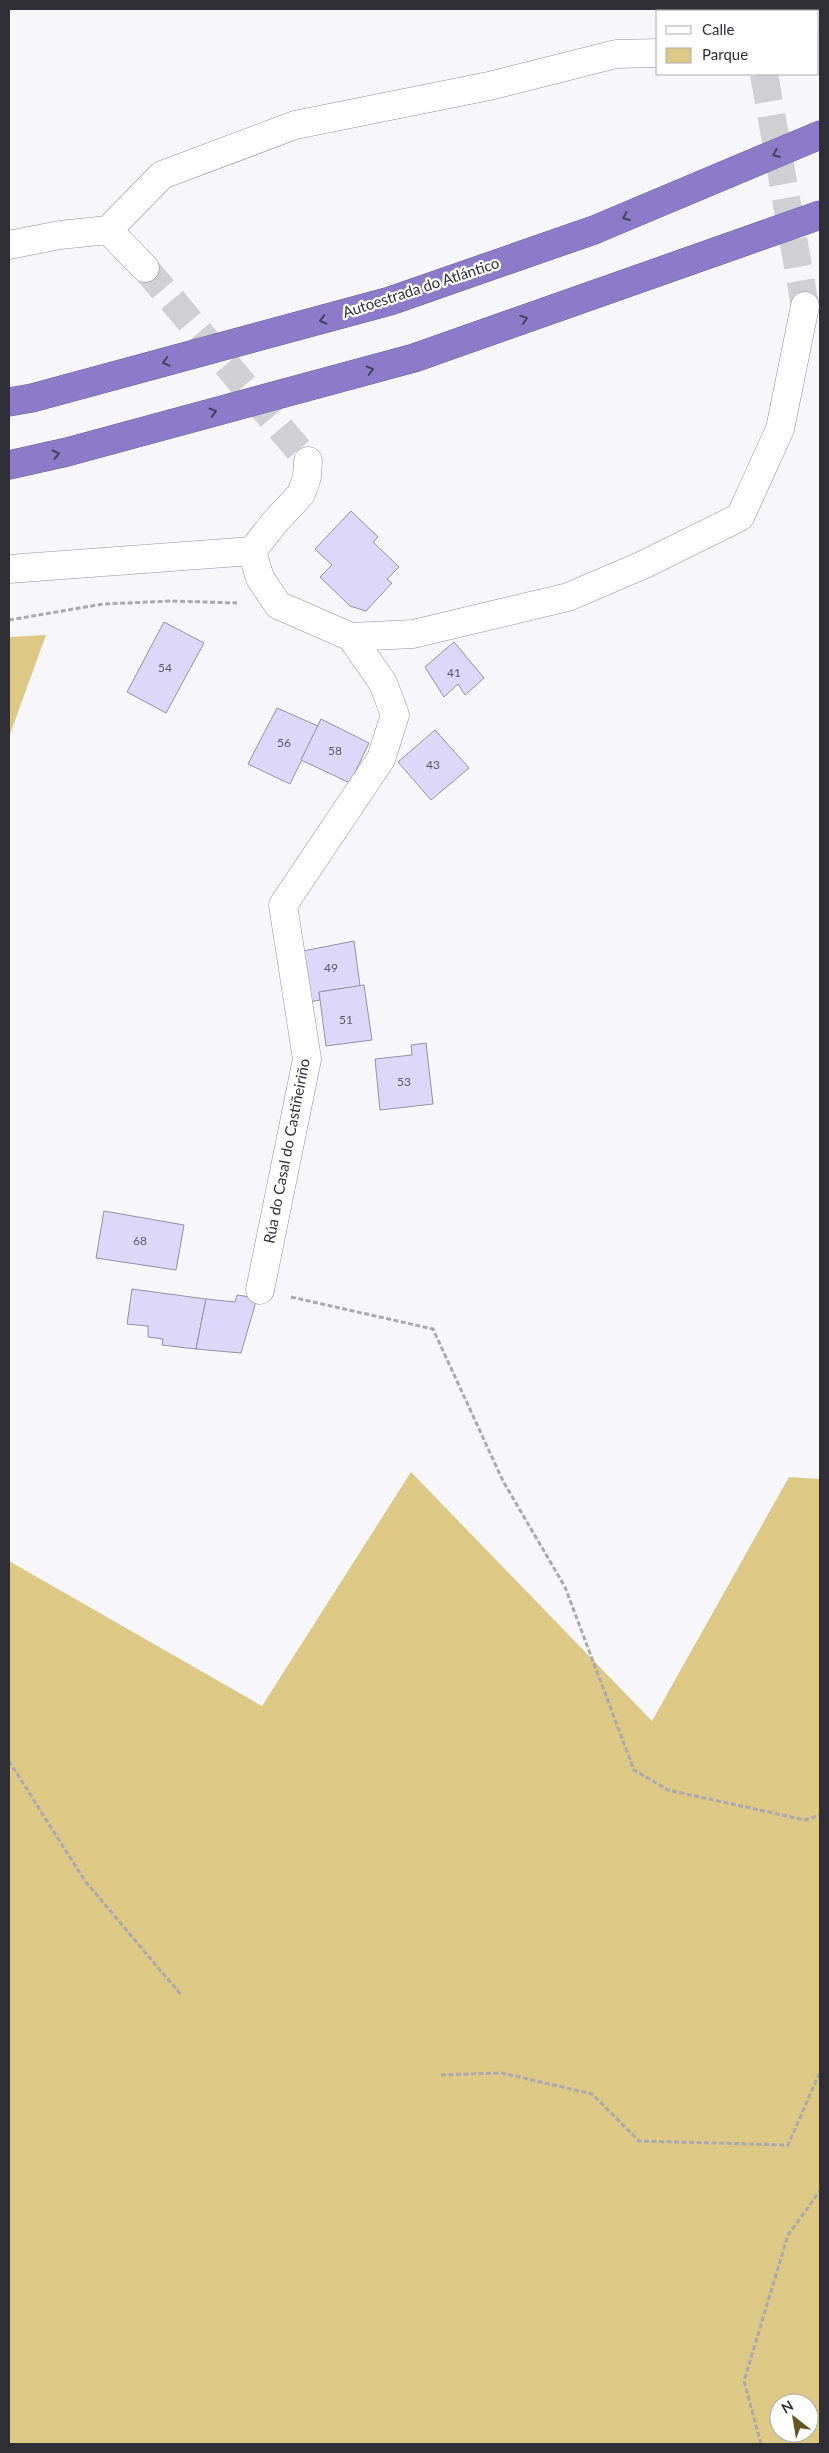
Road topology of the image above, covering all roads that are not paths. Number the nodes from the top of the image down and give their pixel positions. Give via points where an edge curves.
1 (656, 53) edge
2 (820, 135) edge
3 (820, 216) edge
4 (108, 230) junction
5 (9, 245) edge
6 (145, 268) tunnel mouth
7 (805, 306) tunnel mouth
8 (809, 338) edge
9 (9, 402) edge
10 (308, 461) dead end
11 (9, 465) edge
12 (252, 551) junction
13 (9, 569) edge
14 (351, 637) junction
15 (260, 1290) road end

1 - 4 street via 616,54 489,86 295,125 162,176
2 -> 9 highway, Autoestrada do Atlántico via 594,230 390,301 42,396
11 -> 3 highway via 414,358
4 - 5 street
4 - 6 street
7 - 8 street
8 - 14 street via 780,429 740,517 645,564 568,597 413,634
10 - 12 street via 301,494
12 - 13 street
12 - 14 street via 260,578 278,605
14 - 15 street, Rúa do Casal do Castiñeiriño via 382,683 394,715 381,759 283,905 307,1059

